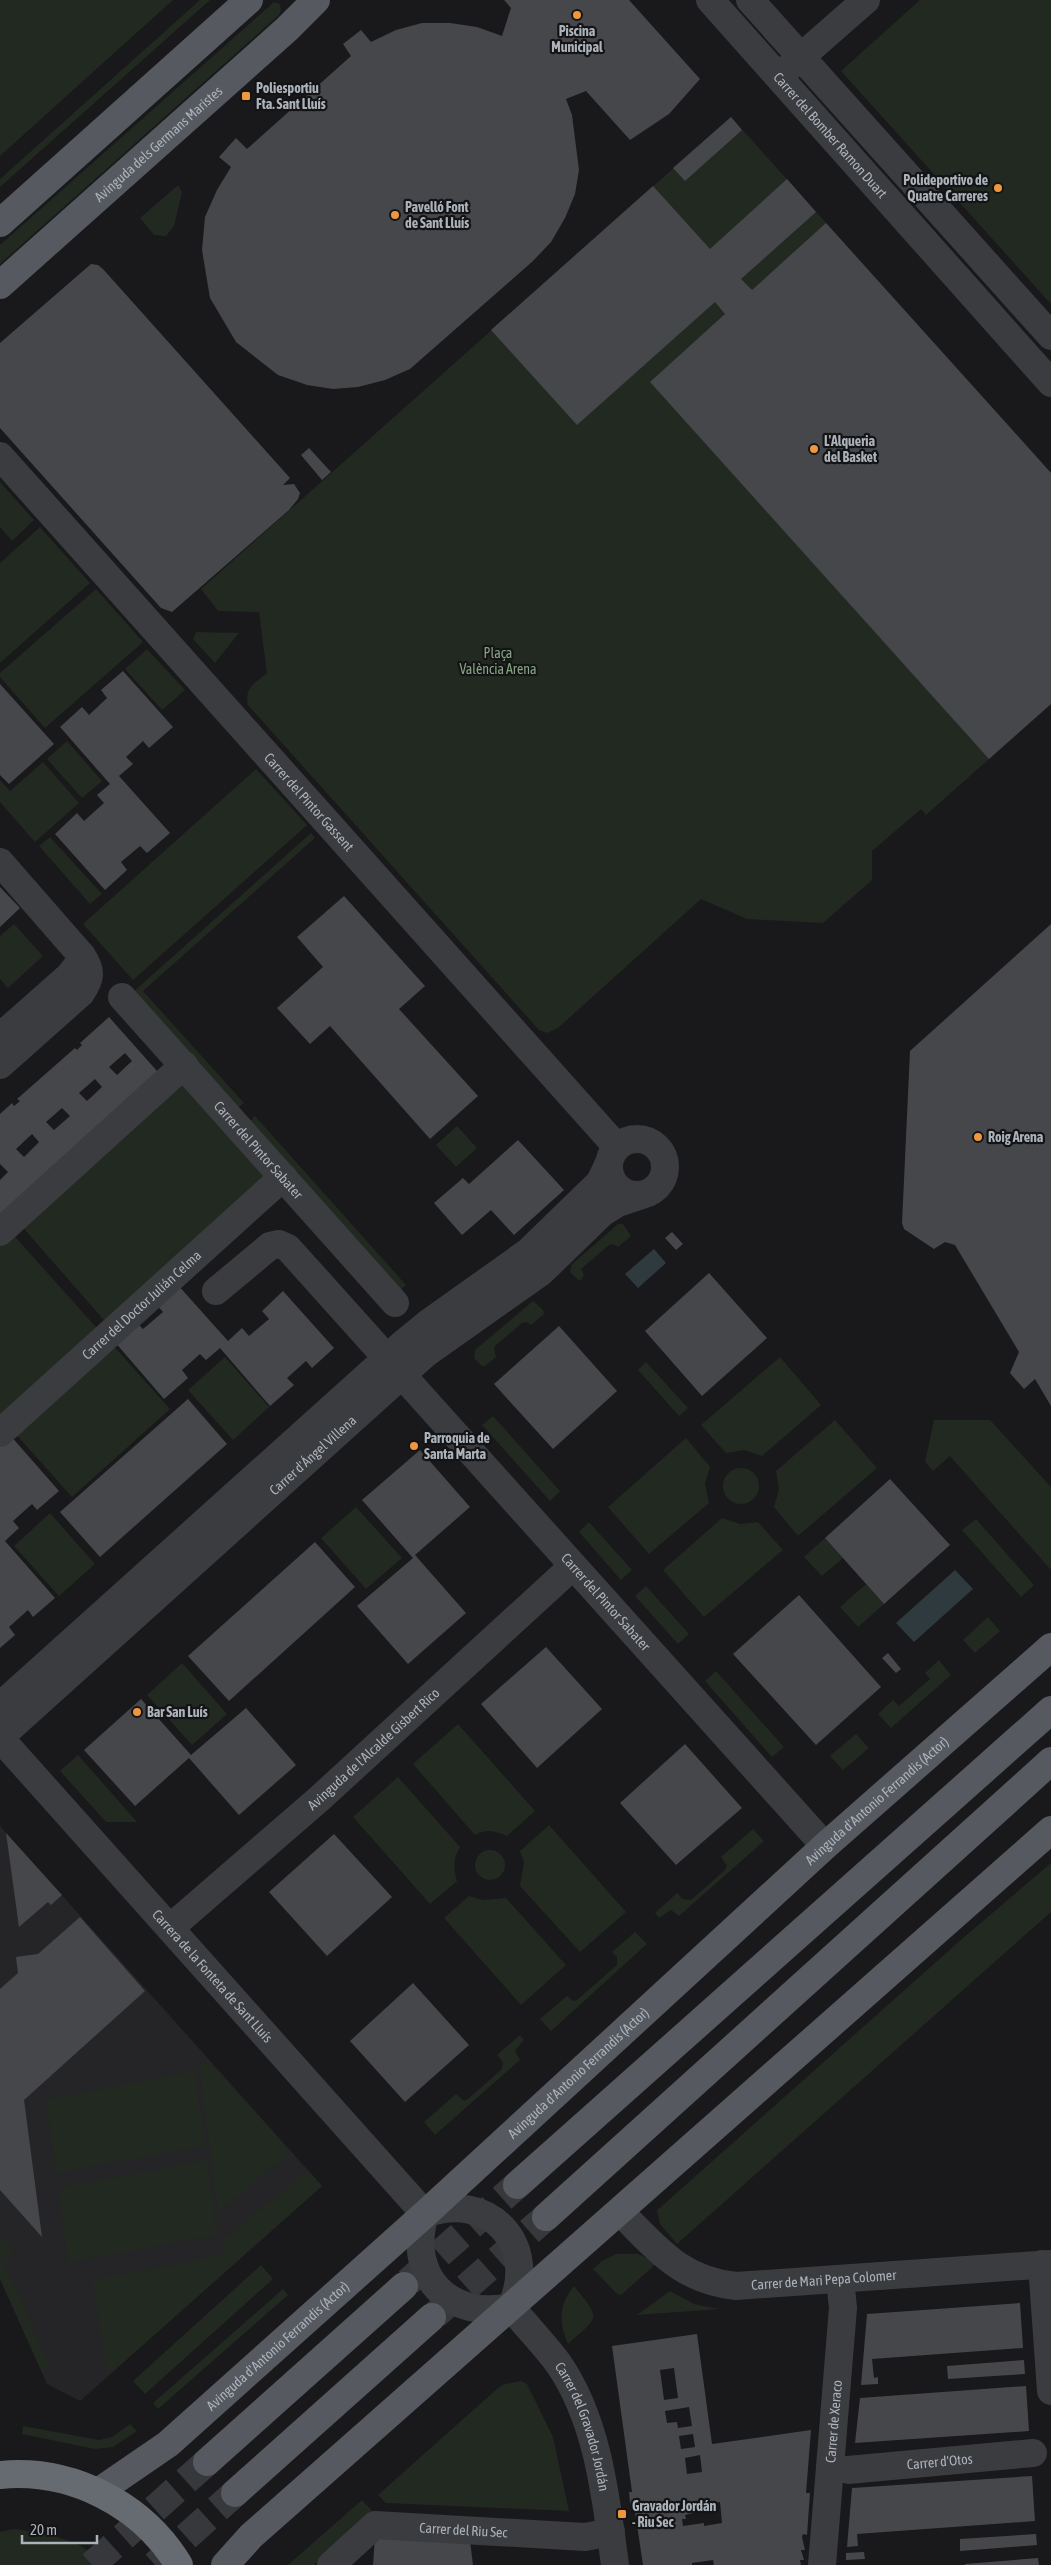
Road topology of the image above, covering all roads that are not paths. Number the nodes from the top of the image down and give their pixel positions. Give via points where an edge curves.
1 (249, 0) edge
2 (299, 0) edge
3 (316, 0) edge
4 (710, 0) edge
5 (750, 0) edge
6 (866, 0) edge
7 (287, 29) junction
8 (801, 57) junction
9 (778, 77) junction
10 (0, 223) edge
11 (0, 285) edge
12 (1051, 336) edge
13 (1051, 383) edge
14 (0, 456) edge
15 (0, 862) edge
16 (75, 947) junction
17 (122, 997) dead end
18 (0, 1037) edge
19 (0, 1065) edge
20 (184, 1065) junction
21 (612, 1156) junction
22 (283, 1178) junction
23 (642, 1195) junction
24 (0, 1232) edge
25 (216, 1291) dead end
26 (395, 1303) dead end
27 (394, 1367) junction
28 (0, 1433) edge
29 (573, 1566) junction
30 (1051, 1647) edge
31 (0, 1706) edge
32 (1051, 1710) edge
33 (0, 1738) edge
34 (1051, 1760) edge
35 (1051, 1830) edge
36 (825, 1846) junction
37 (170, 1928) junction
38 (517, 2185) tunnel mouth
39 (620, 2212) junction
40 (425, 2214) junction
41 (546, 2216) tunnel mouth
42 (1046, 2264) edge
43 (840, 2279) junction
44 (404, 2286) tunnel mouth
45 (511, 2307) junction
46 (432, 2318) tunnel mouth
47 (1051, 2391) edge
48 (1034, 2454) dead end
49 (207, 2462) tunnel mouth
50 (848, 2470) dead end
51 (1, 2474) edge
52 (98, 2492) junction
53 (235, 2493) tunnel mouth
54 (611, 2532) junction
55 (179, 2565) edge
56 (225, 2565) edge
57 (331, 2565) edge
58 (616, 2565) edge
59 (822, 2565) edge

1 - 10 main road
2 - 7 main road via 298,12
3 - 7 main road, Avinguda dels Germans Maristes
4 - 9 street, Carrer del Bomber Ramon Duart
5 - 8 street
6 - 8 street
7 - 11 main road, Avinguda dels Germans Maristes
8 - 9 street
8 - 12 street
9 - 13 street, Carrer del Bomber Ramon Duart
14 - 21 street, Carrer del Pintor Gassent
15 - 16 street
16 - 18 street via 77,966
16 - 19 street via 90,967 89,981 81,992
17 - 20 street, Carrer del Pintor Sabater
20 - 22 street, Carrer del Pintor Sabater
20 - 24 street
21 - 23 street via 610,1178 629,1194
21 - 23 street via 626,1140 641,1138 656,1145 664,1158 664,1174 656,1188
21 - 27 street, Carrer d'Ángel Villena via 600,1182 528,1252 427,1324
22 - 26 street, Carrer del Pintor Sabater
22 - 28 street, Carrer del Doctor Julián Celma
23 - 27 street, Carrer d'Ángel Villena via 618,1203 602,1213 541,1272 514,1293
25 - 27 street, Carrer del Pintor Sabater via 270,1246 279,1244 288,1248
27 - 29 street, Carrer del Pintor Sabater
27 - 31 street, Carrer d'Ángel Villena
27 - 33 street, Carrer d'Ángel Villena
29 - 36 street, Carrer del Pintor Sabater
29 - 37 street, Avinguda de l'Alcalde Gisbert Rico via 319,1799
30 - 36 main road, Avinguda d'Antonio Ferrandis (Actor)
32 - 38 main road
33 - 37 street, Carrera de la Fonteta de Sant Lluís
34 - 41 main road
35 - 39 main road
36 - 40 main road, Avinguda d'Antonio Ferrandis (Actor)
37 - 40 street, Carrera de la Fonteta de Sant Lluís
39 - 43 street, Carrer de Mari Pepa Colomer via 672,2263 713,2283 736,2286
39 - 45 main road
40 - 45 street via 419,2249 423,2266 444,2295 476,2310 494,2311
40 - 45 street via 455,2207 485,2214 498,2223 516,2248 520,2263 517,2294
40 - 52 main road, Avinguda d'Antonio Ferrandis (Actor) via 168,2444
42 - 43 street, Carrer de Mari Pepa Colomer
42 - 47 street
43 - 59 street, Carrer de Xeraco via 843,2308
44 - 49 main road
45 - 54 street, Carrer del Gravador Jordán via 558,2364 575,2394 601,2474
45 - 56 main road via 251,2536
46 - 53 main road
48 - 50 street, Carrer d'Otos
51 - 52 highway via 34,2474 67,2480
52 - 55 highway via 139,2518 157,2535
54 - 57 street, Carrer del Riu Sec via 585,2537 375,2525
54 - 58 street, Carrer del Gravador Jordán

